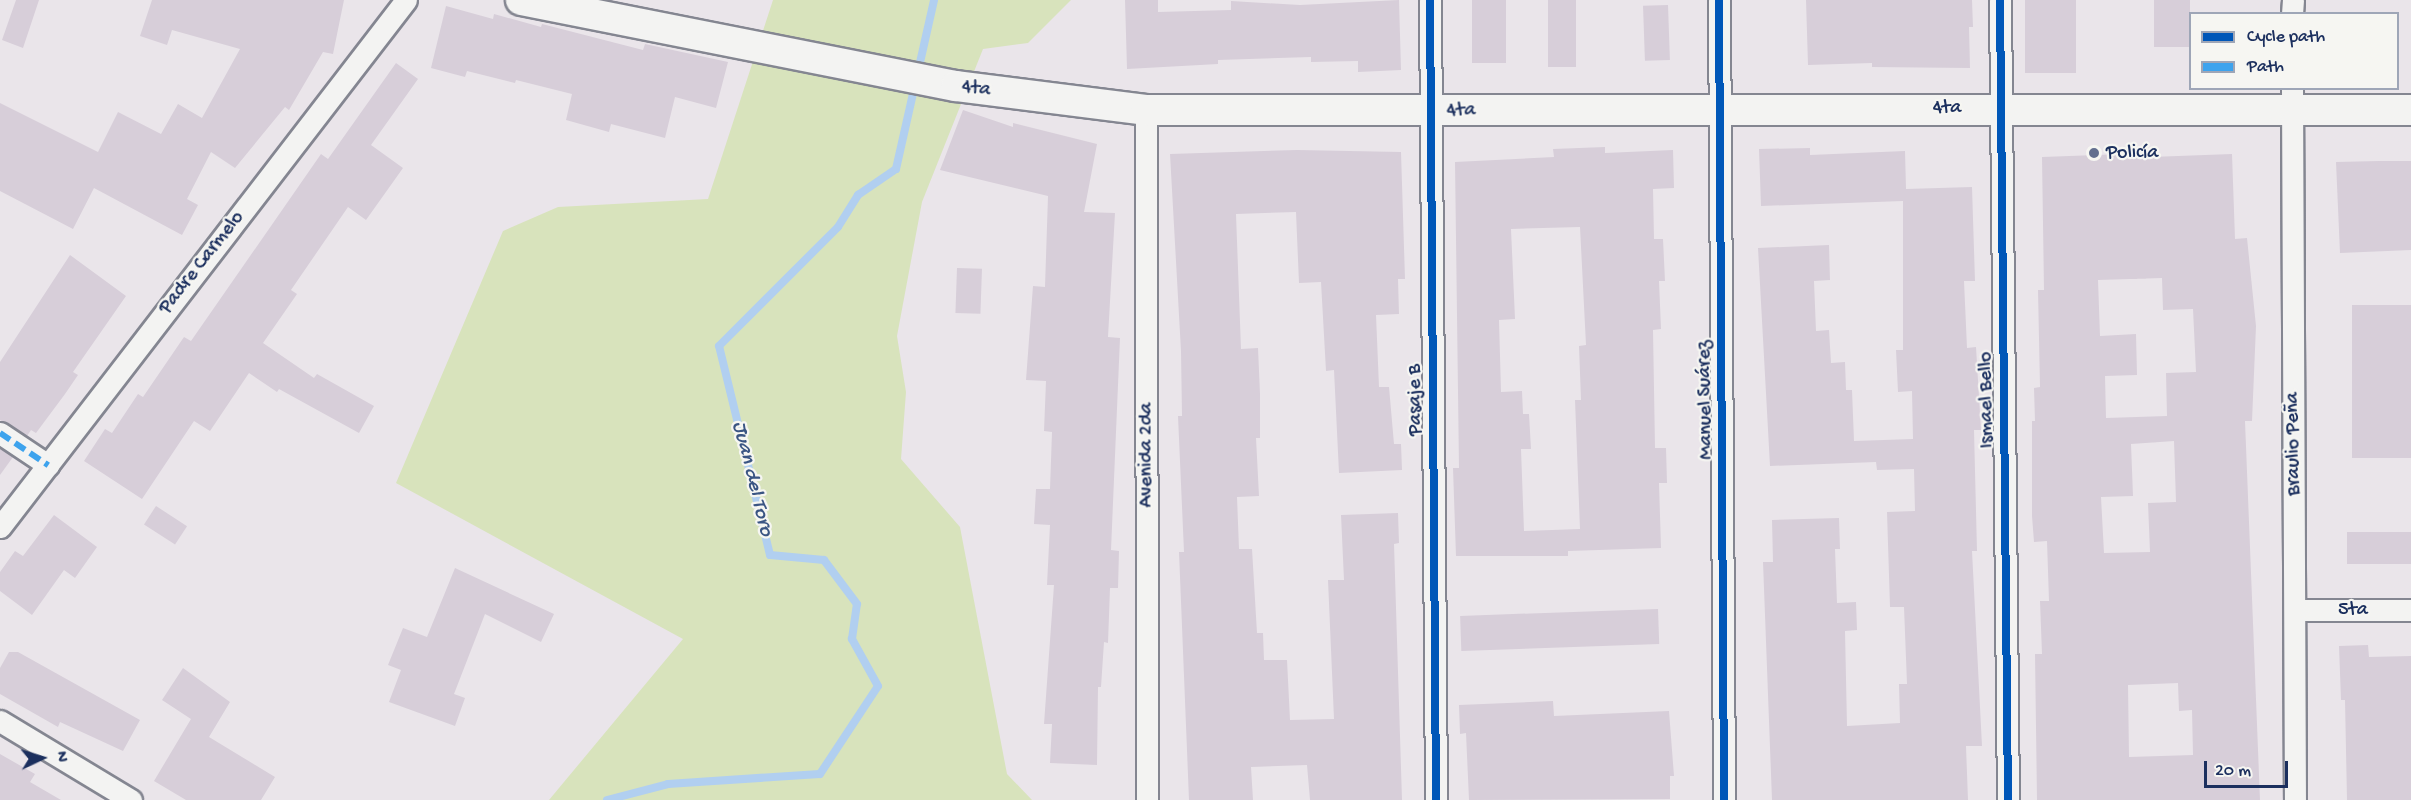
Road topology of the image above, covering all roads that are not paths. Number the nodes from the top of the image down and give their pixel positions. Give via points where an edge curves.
1 (406, 0) edge
2 (521, 0) edge
3 (1430, 0) edge
4 (1719, 0) edge
5 (2000, 0) edge
6 (2292, 99) edge
7 (2000, 108) junction
8 (1720, 109) junction
9 (2411, 110) edge
10 (1146, 111) junction
11 (1429, 112) junction
12 (0, 433) edge
13 (48, 465) junction
14 (0, 527) edge
15 (2296, 610) junction
16 (2411, 610) edge
17 (0, 721) edge
18 (131, 800) edge
19 (1147, 800) edge
20 (1436, 800) edge
21 (1724, 800) edge
22 (2008, 800) edge
23 (2295, 800) edge

1 - 13 street, Padre Carmelo
2 - 10 main road, 4ta via 956,86
3 - 11 street, Pasaje B
4 - 8 street, Manuel Suárez
5 - 7 street, Ismael Bello
6 - 7 main road, 4ta
6 - 9 main road, 4ta
6 - 15 street, Braulio Peña
7 - 8 main road, 4ta
7 - 22 street, Ismael Bello
8 - 11 main road, 4ta
8 - 21 street, Manuel Suárez
10 - 11 main road, 4ta
10 - 19 street, Avenida 2da
11 - 20 street, Pasaje B
12 - 13 street
13 - 14 street, Padre Carmelo
15 - 16 street, 5ta
15 - 23 street, Braulio Peña
17 - 18 street

